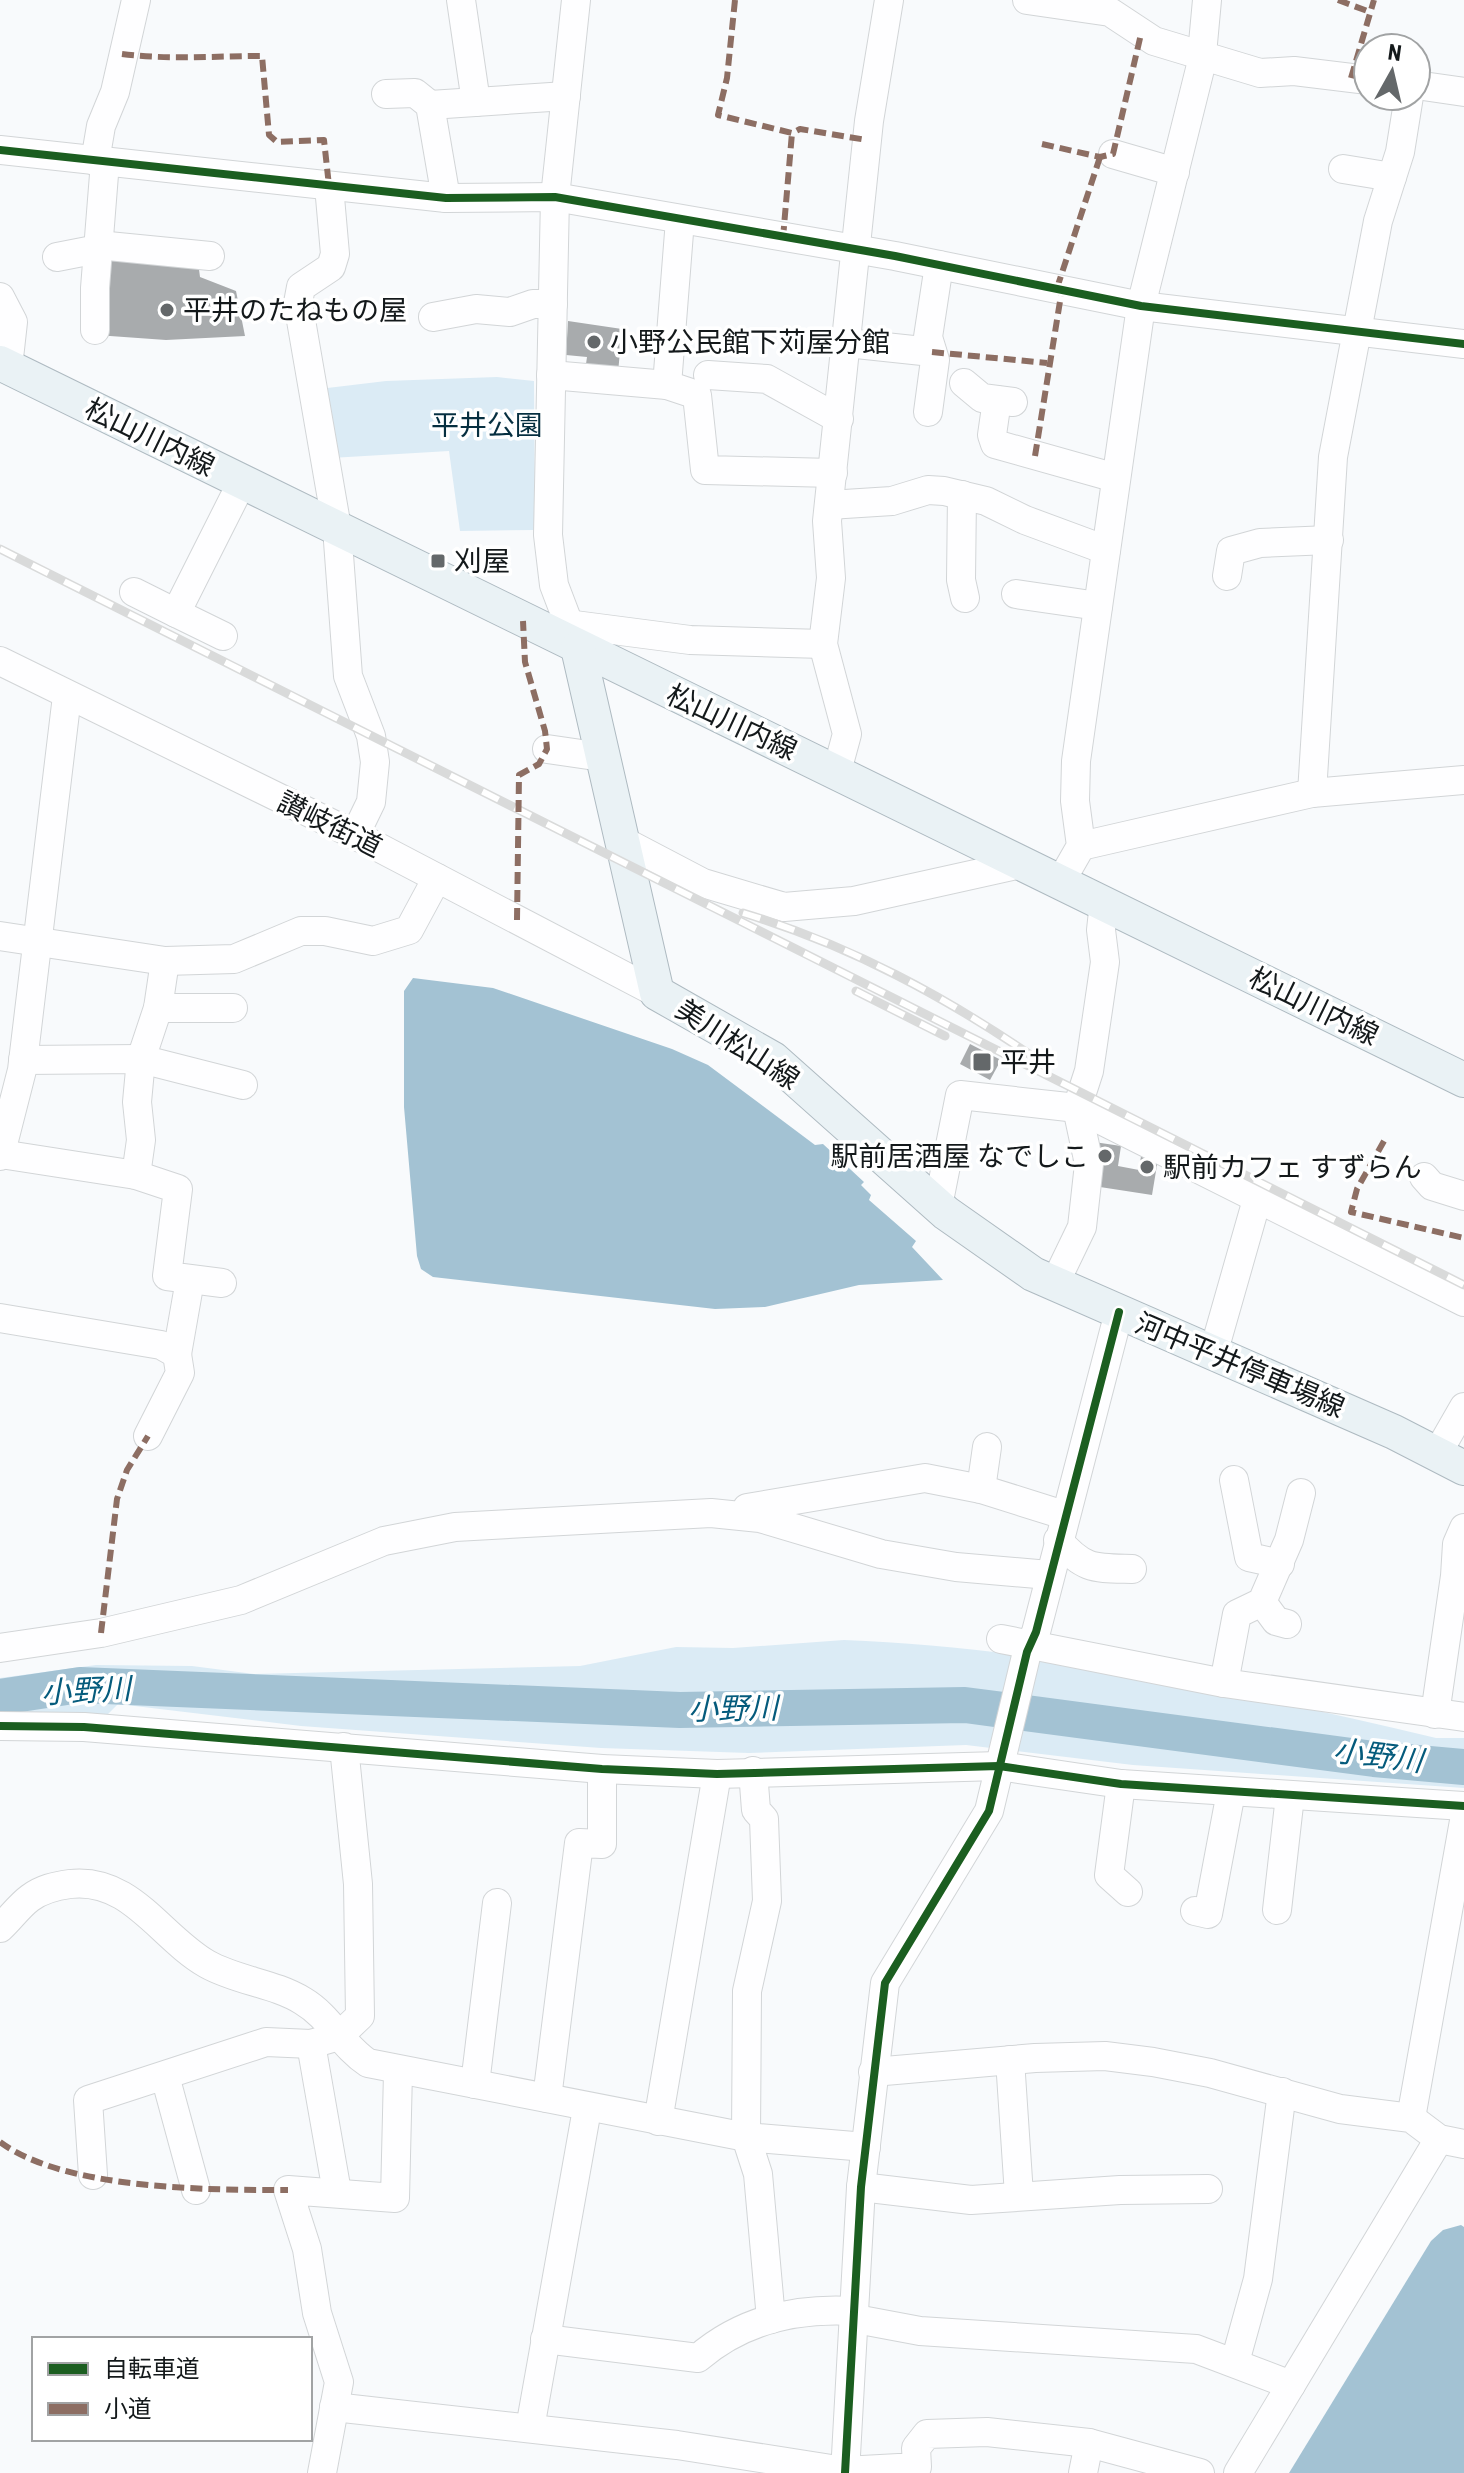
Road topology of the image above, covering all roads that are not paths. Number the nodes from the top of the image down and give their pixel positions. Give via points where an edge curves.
1 (136, 0) edge
2 (461, 0) edge
3 (576, 0) edge
4 (889, 0) edge
5 (1027, 0) edge
6 (1207, 0) edge
7 (1117, 8) edge
8 (1202, 56) junction
9 (1352, 78) edge
10 (1432, 87) edge
11 (1464, 92) edge
12 (386, 94) dead end
13 (566, 96) junction
14 (476, 102) junction
15 (430, 105) junction
16 (1406, 112) edge
17 (0, 150) edge
18 (1113, 154) dead end
19 (100, 161) junction
20 (1343, 169) dead end
21 (1175, 172) junction
22 (1392, 177) junction
23 (329, 186) junction
24 (555, 197) junction
25 (446, 198) junction
26 (680, 220) junction
27 (98, 247) junction
28 (858, 250) junction
29 (210, 256) dead end
30 (57, 257) dead end
31 (939, 265) junction
32 (0, 297) edge
33 (553, 304) junction
34 (1141, 306) junction
35 (444, 322) dead end
36 (95, 330) dead end
37 (1357, 331) junction
38 (847, 343) junction
39 (1464, 344) edge
40 (932, 352) junction
41 (4, 365) edge
42 (551, 375) junction
43 (708, 375) dead end
44 (964, 383) dead end
45 (667, 385) junction
46 (928, 412) dead end
47 (839, 419) junction
48 (833, 473) junction
49 (1116, 478) junction
50 (242, 482) junction
51 (962, 495) junction
52 (829, 505) junction
53 (337, 528) junction
54 (1329, 540) junction
55 (1106, 550) junction
56 (1227, 576) dead end
57 (134, 592) dead end
58 (1016, 594) dead end
59 (965, 598) dead end
60 (1098, 606) junction
61 (176, 613) junction
62 (223, 636) dead end
63 (572, 636) junction
64 (823, 644) junction
65 (0, 661) edge
66 (67, 696) junction
67 (547, 749) dead end
68 (602, 757) junction
69 (837, 771) junction
70 (1464, 780) edge
71 (1312, 793) junction
72 (355, 835) junction
73 (621, 840) junction
74 (1081, 846) junction
75 (1025, 863) junction
76 (437, 878) junction
77 (1061, 881) junction
78 (1104, 902) junction
79 (0, 936) edge
80 (38, 943) junction
81 (165, 961) junction
82 (657, 993) junction
83 (158, 1008) junction
84 (233, 1008) dead end
85 (141, 1059) junction
86 (23, 1060) junction
87 (1464, 1080) edge
88 (243, 1085) dead end
89 (1077, 1108) junction
90 (0, 1155) edge
91 (136, 1175) junction
92 (1424, 1177) dead end
93 (1258, 1196) junction
94 (1464, 1196) edge
95 (938, 1206) junction
96 (190, 1280) junction
97 (222, 1283) dead end
98 (1054, 1285) junction
99 (1464, 1302) edge
100 (1119, 1312) junction
101 (0, 1318) edge
102 (177, 1354) junction
103 (1213, 1354) junction
104 (1464, 1407) edge
105 (148, 1436) dead end
106 (987, 1447) dead end
107 (1450, 1461) edge
108 (1234, 1480) dead end
109 (981, 1489) junction
110 (1301, 1493) dead end
111 (711, 1513) junction
112 (1061, 1528) junction
113 (1464, 1528) edge
114 (1280, 1564) junction
115 (1132, 1569) dead end
116 (1049, 1575) junction
117 (1262, 1602) junction
118 (1287, 1624) dead end
119 (1001, 1639) dead end
120 (0, 1648) edge
121 (1028, 1649) junction
122 (1224, 1683) junction
123 (1435, 1714) junction
124 (1464, 1717) edge
125 (0, 1726) edge
126 (344, 1747) junction
127 (1000, 1762) junction
128 (602, 1769) junction
129 (753, 1771) junction
130 (717, 1774) junction
131 (1121, 1784) junction
132 (1231, 1792) junction
133 (1290, 1796) junction
134 (1464, 1806) edge
135 (1464, 1821) edge
136 (1128, 1892) dead end
137 (497, 1903) dead end
138 (1277, 1910) dead end
139 (1195, 1911) dead end
140 (0, 1928) edge
141 (339, 2036) junction
142 (311, 2044) junction
143 (1010, 2060) junction
144 (398, 2072) junction
145 (873, 2072) junction
146 (165, 2076) junction
147 (475, 2084) junction
148 (1282, 2092) junction
149 (547, 2098) junction
150 (587, 2109) junction
151 (1411, 2118) junction
152 (658, 2121) junction
153 (746, 2137) junction
154 (1452, 2142) edge
155 (866, 2147) junction
156 (93, 2175) dead end
157 (861, 2187) junction
158 (1208, 2189) dead end
159 (196, 2190) dead end
160 (337, 2192) junction
161 (1019, 2195) junction
162 (854, 2315) junction
163 (771, 2319) junction
164 (545, 2339) junction
165 (1235, 2362) junction
166 (1291, 2385) junction
167 (334, 2407) junction
168 (530, 2428) junction
169 (1089, 2443) junction
170 (845, 2472) edge
171 (322, 2473) edge
172 (1083, 2473) edge
173 (1200, 2473) edge
174 (1238, 2473) edge

1 - 19 street via 115,92 101,126
2 - 14 street
3 - 13 street
4 - 28 street via 869,121
5 - 7 street
6 - 8 street
7 - 8 street via 1154,41
8 - 9 street via 1260,73
8 - 21 street
10 - 11 street
12 - 15 street via 415,93
13 - 14 street
13 - 24 street
14 - 15 street
15 - 25 street
16 - 22 street
17 - 19 street
18 - 21 street
19 - 23 street
19 - 27 street
20 - 22 street
21 - 34 street
22 - 37 street
23 - 25 street
23 - 53 street via 335,254 331,267 301,287 298,303
24 - 25 street
24 - 26 street
24 - 33 street
26 - 28 street
26 - 45 street
27 - 29 street
27 - 30 street
27 - 36 street
28 - 31 street
28 - 38 street
31 - 34 street
31 - 40 street via 928,337
32 - 41 street via 13,322
33 - 35 street via 510,312 476,309
33 - 42 street
34 - 37 street
34 - 49 street
37 - 39 street
37 - 54 street via 1333,457
38 - 40 street
38 - 47 street
40 - 46 street
41 - 50 main road, 松山川内線
42 - 45 street
42 - 63 street via 548,535 554,585
43 - 47 street via 767,379
44 - 49 street via 982,398 1006,401 992,435 995,444
45 - 48 street via 697,395 705,470
47 - 48 street
48 - 52 street
49 - 55 street
50 - 53 main road, 松山川内線
50 - 61 street
51 - 52 street via 928,490 892,501
51 - 55 street
51 - 59 street
52 - 64 street via 831,578
53 - 63 main road, 松山川内線
53 - 72 street via 348,676 375,762 371,802
54 - 56 street via 1260,543 1231,551
54 - 71 street
55 - 60 street
57 - 61 street
58 - 60 street
60 - 74 street via 1076,761
61 - 62 street
63 - 64 street
63 - 68 main road, 美川松山線
63 - 69 main road, 松山川内線
64 - 69 street via 847,734
65 - 66 street, 讃岐街道
66 - 72 street, 讃岐街道
66 - 80 street
67 - 68 street
68 - 73 main road, 美川松山線
69 - 75 main road, 松山川内線
70 - 71 street
71 - 74 street
72 - 76 street, 讃岐街道
73 - 75 street via 703,883 784,907 854,901
73 - 82 main road, 美川松山線
74 - 77 street
75 - 77 main road, 松山川内線
76 - 81 street via 409,930 373,941 301,931 234,959
76 - 82 street, 讃岐街道
77 - 78 main road, 松山川内線
78 - 87 main road, 松山川内線
78 - 89 street via 1105,962 1089,1071
79 - 80 street
80 - 81 street
80 - 86 street
81 - 83 street
82 - 95 main road, 美川松山線 via 773,1059
83 - 84 street
83 - 85 street
85 - 86 street
85 - 88 street
85 - 91 street
86 - 90 street
89 - 93 street
89 - 95 street via 960,1095
89 - 98 street via 1089,1164 1082,1227
90 - 91 street
91 - 96 street via 178,1189 167,1276
92 - 94 street via 1432,1186
93 - 99 street
93 - 103 street
95 - 98 main road, 河中平井停車場線 via 977,1238
96 - 97 street
96 - 102 street
98 - 100 main road, 河中平井停車場線
100 - 103 main road, 河中平井停車場線
100 - 112 street
101 - 102 street via 161,1345
102 - 105 street via 180,1373
103 - 107 main road, 河中平井停車場線
104 - 107 street
106 - 109 street
108 - 114 street via 1249,1557
109 - 111 street via 925,1478
109 - 112 street
110 - 114 street
111 - 116 street via 760,1518 881,1554
111 - 120 street via 415,1533 241,1600 101,1633
112 - 115 street via 1075,1560 1092,1568
112 - 116 street
113 - 123 street via 1457,1544
114 - 117 street
116 - 121 street
117 - 118 street via 1276,1621
117 - 122 street via 1237,1614
119 - 121 street
121 - 122 street
121 - 127 street
122 - 123 street
123 - 124 street
125 - 126 street via 84,1727
126 - 128 street
126 - 141 street via 358,1884 360,2016
127 - 129 street
127 - 131 street
127 - 145 street via 982,1825 885,1983
128 - 130 street
128 - 149 street via 602,1844 579,1843
129 - 130 street
129 - 153 street via 756,1810 764,1819 767,1901 747,1991
130 - 152 street
131 - 132 street
131 - 136 street via 1109,1875
132 - 133 street
132 - 139 street via 1208,1914
133 - 134 street
133 - 138 street
135 - 151 street
137 - 147 street
140 - 141 street via 47,1889 82,1883 103,1886 122,1894 205,1963 300,1999
141 - 142 street
141 - 144 street via 351,2053
142 - 146 street via 266,2042
142 - 160 street
143 - 145 street
143 - 148 street via 1105,2056
143 - 161 street
144 - 147 street
144 - 160 street via 395,2198
145 - 155 street
146 - 156 street via 88,2100
146 - 159 street
147 - 149 street
148 - 151 street via 1340,2109
148 - 165 street via 1258,2279
149 - 150 street
150 - 152 street
150 - 164 street
151 - 154 street
152 - 153 street
153 - 155 street
153 - 163 street via 758,2174
154 - 166 street
155 - 157 street
157 - 161 street via 971,2200
157 - 162 street
158 - 161 street
160 - 167 street via 288,2190 339,2382
162 - 163 street via 815,2309
162 - 165 street via 920,2331 1182,2347
162 - 170 street
163 - 164 street via 739,2328 698,2358
164 - 168 street
165 - 166 street
166 - 174 street
167 - 168 street
167 - 171 street
168 - 170 street
169 - 170 street via 987,2432 927,2434 916,2448 917,2467
169 - 172 street
169 - 173 street

